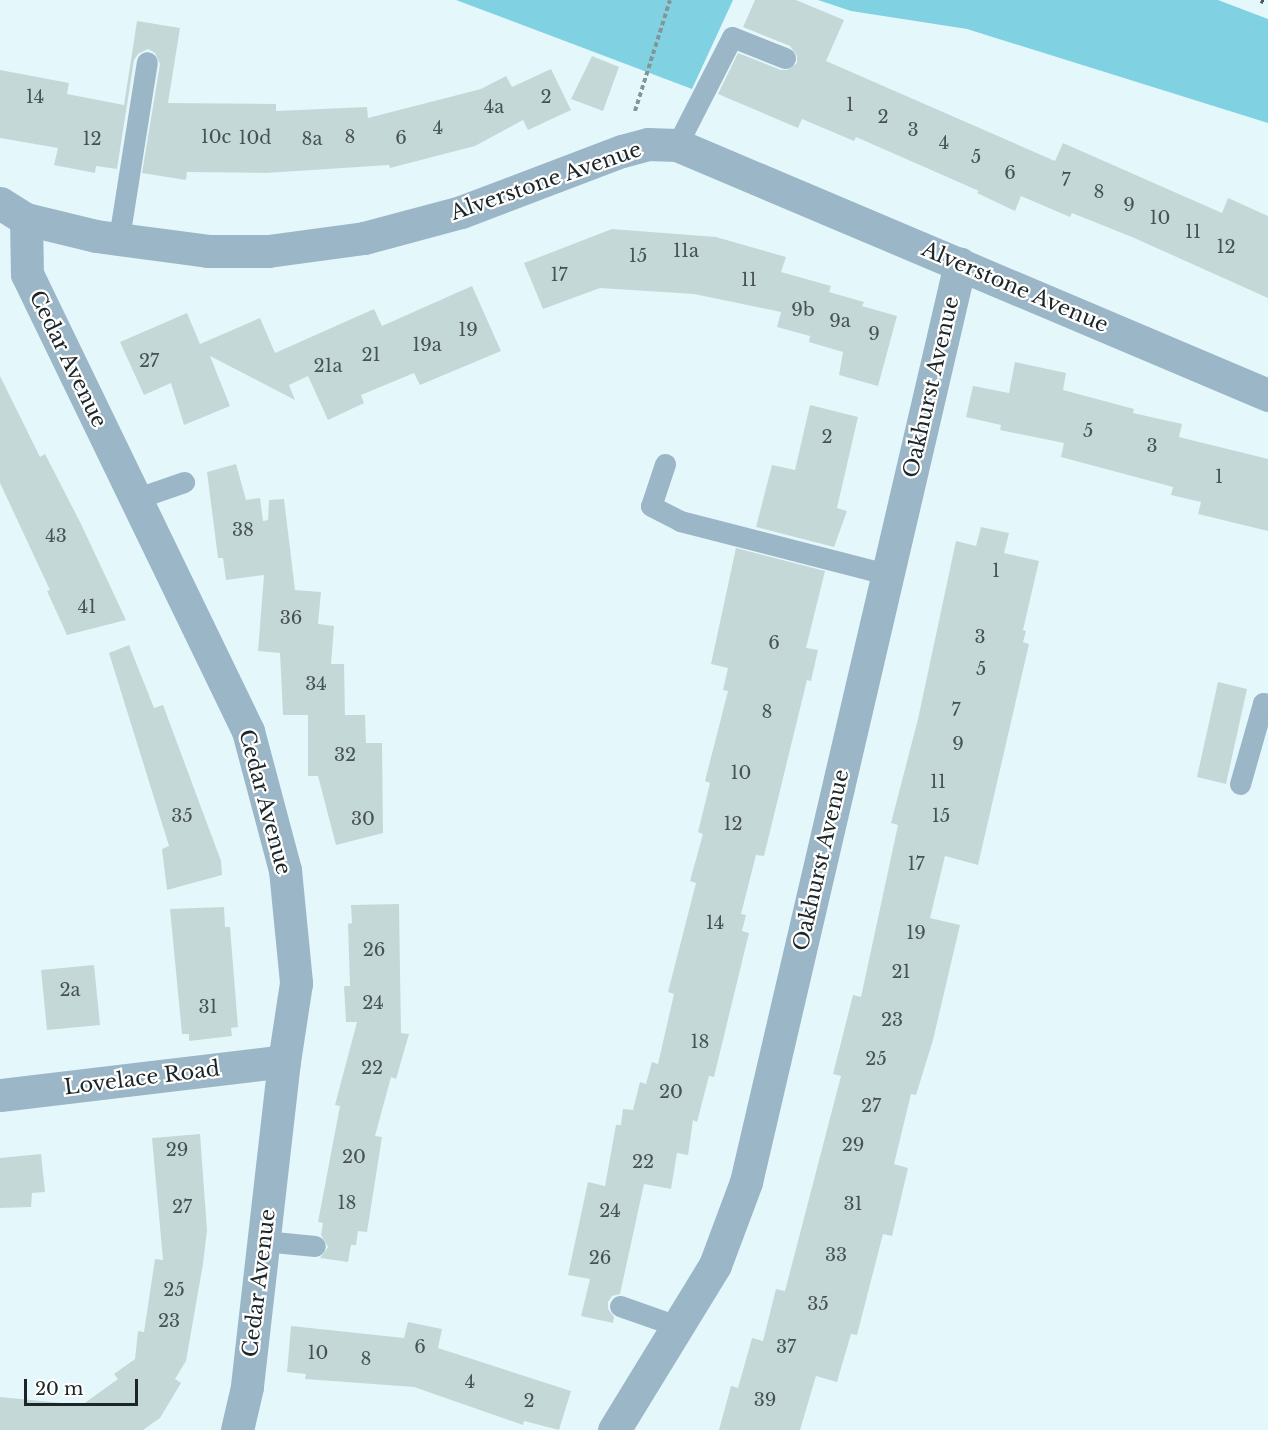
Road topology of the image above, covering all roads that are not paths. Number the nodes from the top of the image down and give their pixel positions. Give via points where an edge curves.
1 (785, 58) dead end
2 (147, 62) dead end
3 (677, 145) junction
4 (13, 211) edge
5 (119, 238) junction
6 (960, 264) junction
7 (1268, 395) edge
8 (665, 464) dead end
9 (184, 482) dead end
10 (135, 499) junction
11 (887, 574) junction
12 (1268, 704) edge
13 (1240, 784) dead end
14 (285, 1061) junction
15 (0, 1095) edge
16 (264, 1241) junction
17 (315, 1246) dead end
18 (620, 1306) dead end
19 (677, 1326) junction
20 (237, 1430) edge
21 (614, 1430) edge

1 - 3 lane via 732,37
2 - 5 lane
3 - 5 street, Alverstone Avenue via 648,144 622,151 461,213 364,238 268,251 208,251
3 - 6 street, Alverstone Avenue
4 - 5 street, Alverstone Avenue
4 - 10 street, Cedar Avenue via 27,274
6 - 7 street, Alverstone Avenue
6 - 11 street, Oakhurst Avenue
8 - 11 lane via 651,506 680,521
9 - 10 lane
10 - 14 street, Cedar Avenue via 248,731 285,870 296,983
11 - 19 street, Oakhurst Avenue via 746,1182 714,1265
12 - 13 lane via 1263,703
14 - 15 street, Lovelace Road
14 - 16 street, Cedar Avenue
16 - 17 lane
16 - 20 street, Cedar Avenue via 247,1387
18 - 19 lane
19 - 21 street, Oakhurst Avenue

